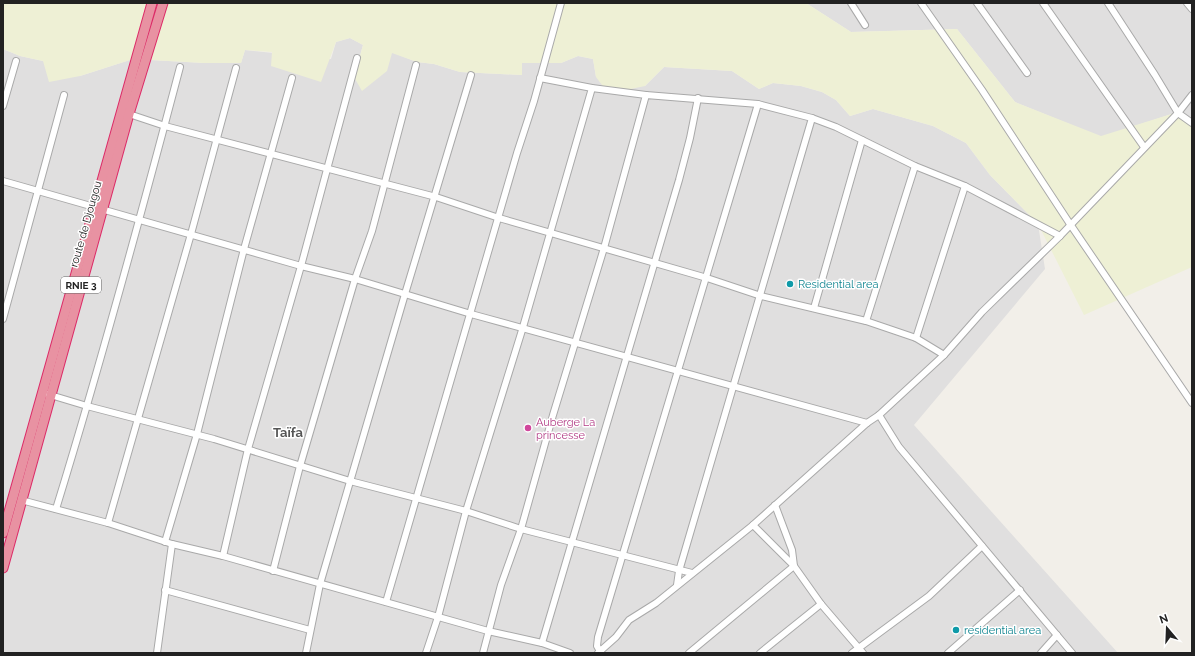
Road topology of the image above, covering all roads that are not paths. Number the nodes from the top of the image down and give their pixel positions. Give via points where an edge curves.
1 (152, 3) edge
2 (162, 3) edge
3 (561, 3) edge
4 (851, 3) edge
5 (920, 3) edge
6 (977, 3) edge
7 (1043, 3) edge
8 (1108, 3) edge
9 (1188, 3) edge
10 (1192, 8) edge
11 (865, 25) dead end
12 (357, 58) dead end
13 (16, 61) dead end
14 (416, 65) dead end
15 (180, 67) dead end
16 (236, 68) dead end
17 (1027, 73) dead end
18 (472, 75) dead end
19 (292, 78) dead end
20 (540, 78) junction
21 (592, 88) junction
22 (64, 95) dead end
23 (646, 95) junction
24 (1192, 95) edge
25 (698, 98) junction
26 (758, 104) junction
27 (3, 106) edge
28 (1178, 113) junction
29 (128, 114) junction
30 (812, 118) junction
31 (1192, 123) edge
32 (165, 126) junction
33 (218, 140) junction
34 (862, 140) junction
35 (1144, 147) junction
36 (271, 154) junction
37 (916, 166) junction
38 (326, 169) junction
39 (3, 181) edge
40 (384, 183) junction
41 (965, 186) junction
42 (38, 190) junction
43 (436, 197) junction
44 (94, 206) junction
45 (103, 209) junction
46 (499, 218) junction
47 (140, 220) junction
48 (1070, 224) junction
49 (550, 233) junction
50 (191, 234) junction
51 (1060, 236) junction
52 (604, 248) junction
53 (244, 249) junction
54 (655, 263) junction
55 (301, 266) junction
56 (707, 278) junction
57 (355, 279) junction
58 (405, 294) junction
59 (760, 296) junction
60 (814, 308) junction
61 (471, 314) junction
62 (3, 319) edge
63 (866, 321) junction
64 (522, 327) junction
65 (916, 338) junction
66 (575, 342) junction
67 (944, 355) junction
68 (627, 356) junction
69 (679, 370) junction
70 (734, 387) junction
71 (47, 394) junction
72 (1192, 404) edge
73 (88, 406) junction
74 (879, 415) junction
75 (138, 419) junction
76 (868, 423) junction
77 (197, 434) junction
78 (248, 448) junction
79 (300, 466) junction
80 (350, 481) junction
81 (417, 499) junction
82 (21, 500) junction
83 (775, 505) junction
84 (56, 510) junction
85 (466, 511) junction
86 (108, 523) junction
87 (753, 525) junction
88 (521, 529) junction
89 (6, 534) edge
90 (572, 542) junction
91 (169, 543) junction
92 (982, 546) junction
93 (223, 556) junction
94 (623, 556) junction
95 (794, 566) junction
96 (3, 568) edge
97 (273, 571) junction
98 (679, 571) junction
99 (692, 573) junction
100 (320, 584) junction
101 (677, 585) junction
102 (165, 590) junction
103 (1020, 590) junction
104 (386, 602) junction
105 (821, 604) junction
106 (438, 617) junction
107 (310, 630) junction
108 (488, 631) junction
109 (1057, 635) junction
110 (542, 643) junction
111 (861, 650) edge
112 (599, 652) edge
113 (157, 653) edge
114 (306, 653) edge
115 (426, 653) edge
116 (482, 653) edge
117 (570, 653) edge
118 (689, 653) edge
119 (760, 653) edge
120 (852, 653) edge
121 (948, 653) edge
122 (1041, 653) edge
123 (1072, 653) edge

1 - 44 highway, route de Djougou / RNIE 3
2 - 29 highway, route de Djougou / RNIE 3
3 - 20 street
4 - 11 street
5 - 48 street via 982,90
6 - 17 street
7 - 35 street
8 - 28 street
9 - 10 street
12 - 38 street
13 - 27 street
14 - 40 street
15 - 32 street
16 - 33 street
18 - 43 street
19 - 36 street
20 - 21 street
20 - 46 street
21 - 23 street
21 - 49 street
22 - 42 street
23 - 25 street
23 - 52 street
24 - 28 street
25 - 26 street
25 - 54 street via 690,138
26 - 30 street
26 - 56 street
28 - 31 street
28 - 35 street
29 - 32 street
29 - 45 highway, route de Djougou / RNIE 3
30 - 34 street
30 - 59 street
32 - 33 street
32 - 47 street
33 - 36 street
33 - 50 street
34 - 37 street
34 - 60 street
35 - 48 street
36 - 38 street
36 - 53 street
37 - 41 street
37 - 63 street
38 - 40 street
38 - 55 street
39 - 42 street
40 - 43 street
40 - 57 street via 372,231
41 - 51 street
41 - 65 street
42 - 44 street
42 - 62 street
43 - 46 street
43 - 58 street
44 - 45 street
44 - 71 highway, route de Djougou / RNIE 3
45 - 47 street
45 - 71 highway, route de Djougou / RNIE 3
46 - 49 street
46 - 61 street
47 - 50 street
47 - 73 street
48 - 51 street
48 - 72 street
49 - 52 street
49 - 64 street
50 - 53 street
50 - 75 street
51 - 67 street via 982,312
52 - 54 street
52 - 66 street
53 - 55 street
53 - 77 street
54 - 56 street
54 - 68 street
55 - 57 street
55 - 78 street
56 - 59 street
56 - 69 street
57 - 58 street
57 - 79 street
58 - 61 street
58 - 80 street
59 - 60 street
59 - 70 street
60 - 63 street
61 - 64 street
61 - 81 street
63 - 65 street
64 - 66 street
64 - 85 street
65 - 67 street
66 - 68 street
66 - 88 street
67 - 74 street
68 - 69 street
68 - 90 street
69 - 70 street
69 - 94 street
70 - 76 street
70 - 98 street
71 - 73 street
71 - 82 highway, route de Djougou / RNIE 3
71 - 89 highway, route de Djougou / RNIE 3
73 - 75 street
73 - 84 street
74 - 76 street
74 - 92 street via 899,447
75 - 77 street
75 - 86 street
76 - 83 street
77 - 78 street
77 - 91 street
78 - 79 street
78 - 93 street
79 - 80 street
79 - 97 street
80 - 81 street
80 - 100 street
81 - 85 street
81 - 104 street
82 - 84 street
82 - 89 highway, route de Djougou / RNIE 3
83 - 87 street
83 - 95 street via 792,550
84 - 86 street
85 - 88 street
85 - 106 street
86 - 91 street
87 - 95 street
87 - 99 street
88 - 90 street
88 - 108 street
89 - 96 highway, route de Djougou / RNIE 3
90 - 94 street
90 - 110 street
91 - 93 street
91 - 102 street
92 - 103 street
92 - 111 street via 929,596
93 - 97 street
94 - 98 street
94 - 112 street via 598,637
95 - 105 street
95 - 118 street
97 - 100 street
98 - 99 street
98 - 101 street
99 - 101 street
100 - 104 street
100 - 107 street
101 - 112 street via 656,603 629,620 616,637
102 - 107 street
102 - 113 street
103 - 109 street
103 - 121 street
104 - 106 street
105 - 111 street
105 - 119 street
106 - 108 street
106 - 115 street
107 - 114 street
108 - 110 street
108 - 116 street
109 - 122 street
109 - 123 street
110 - 117 street
111 - 120 street

